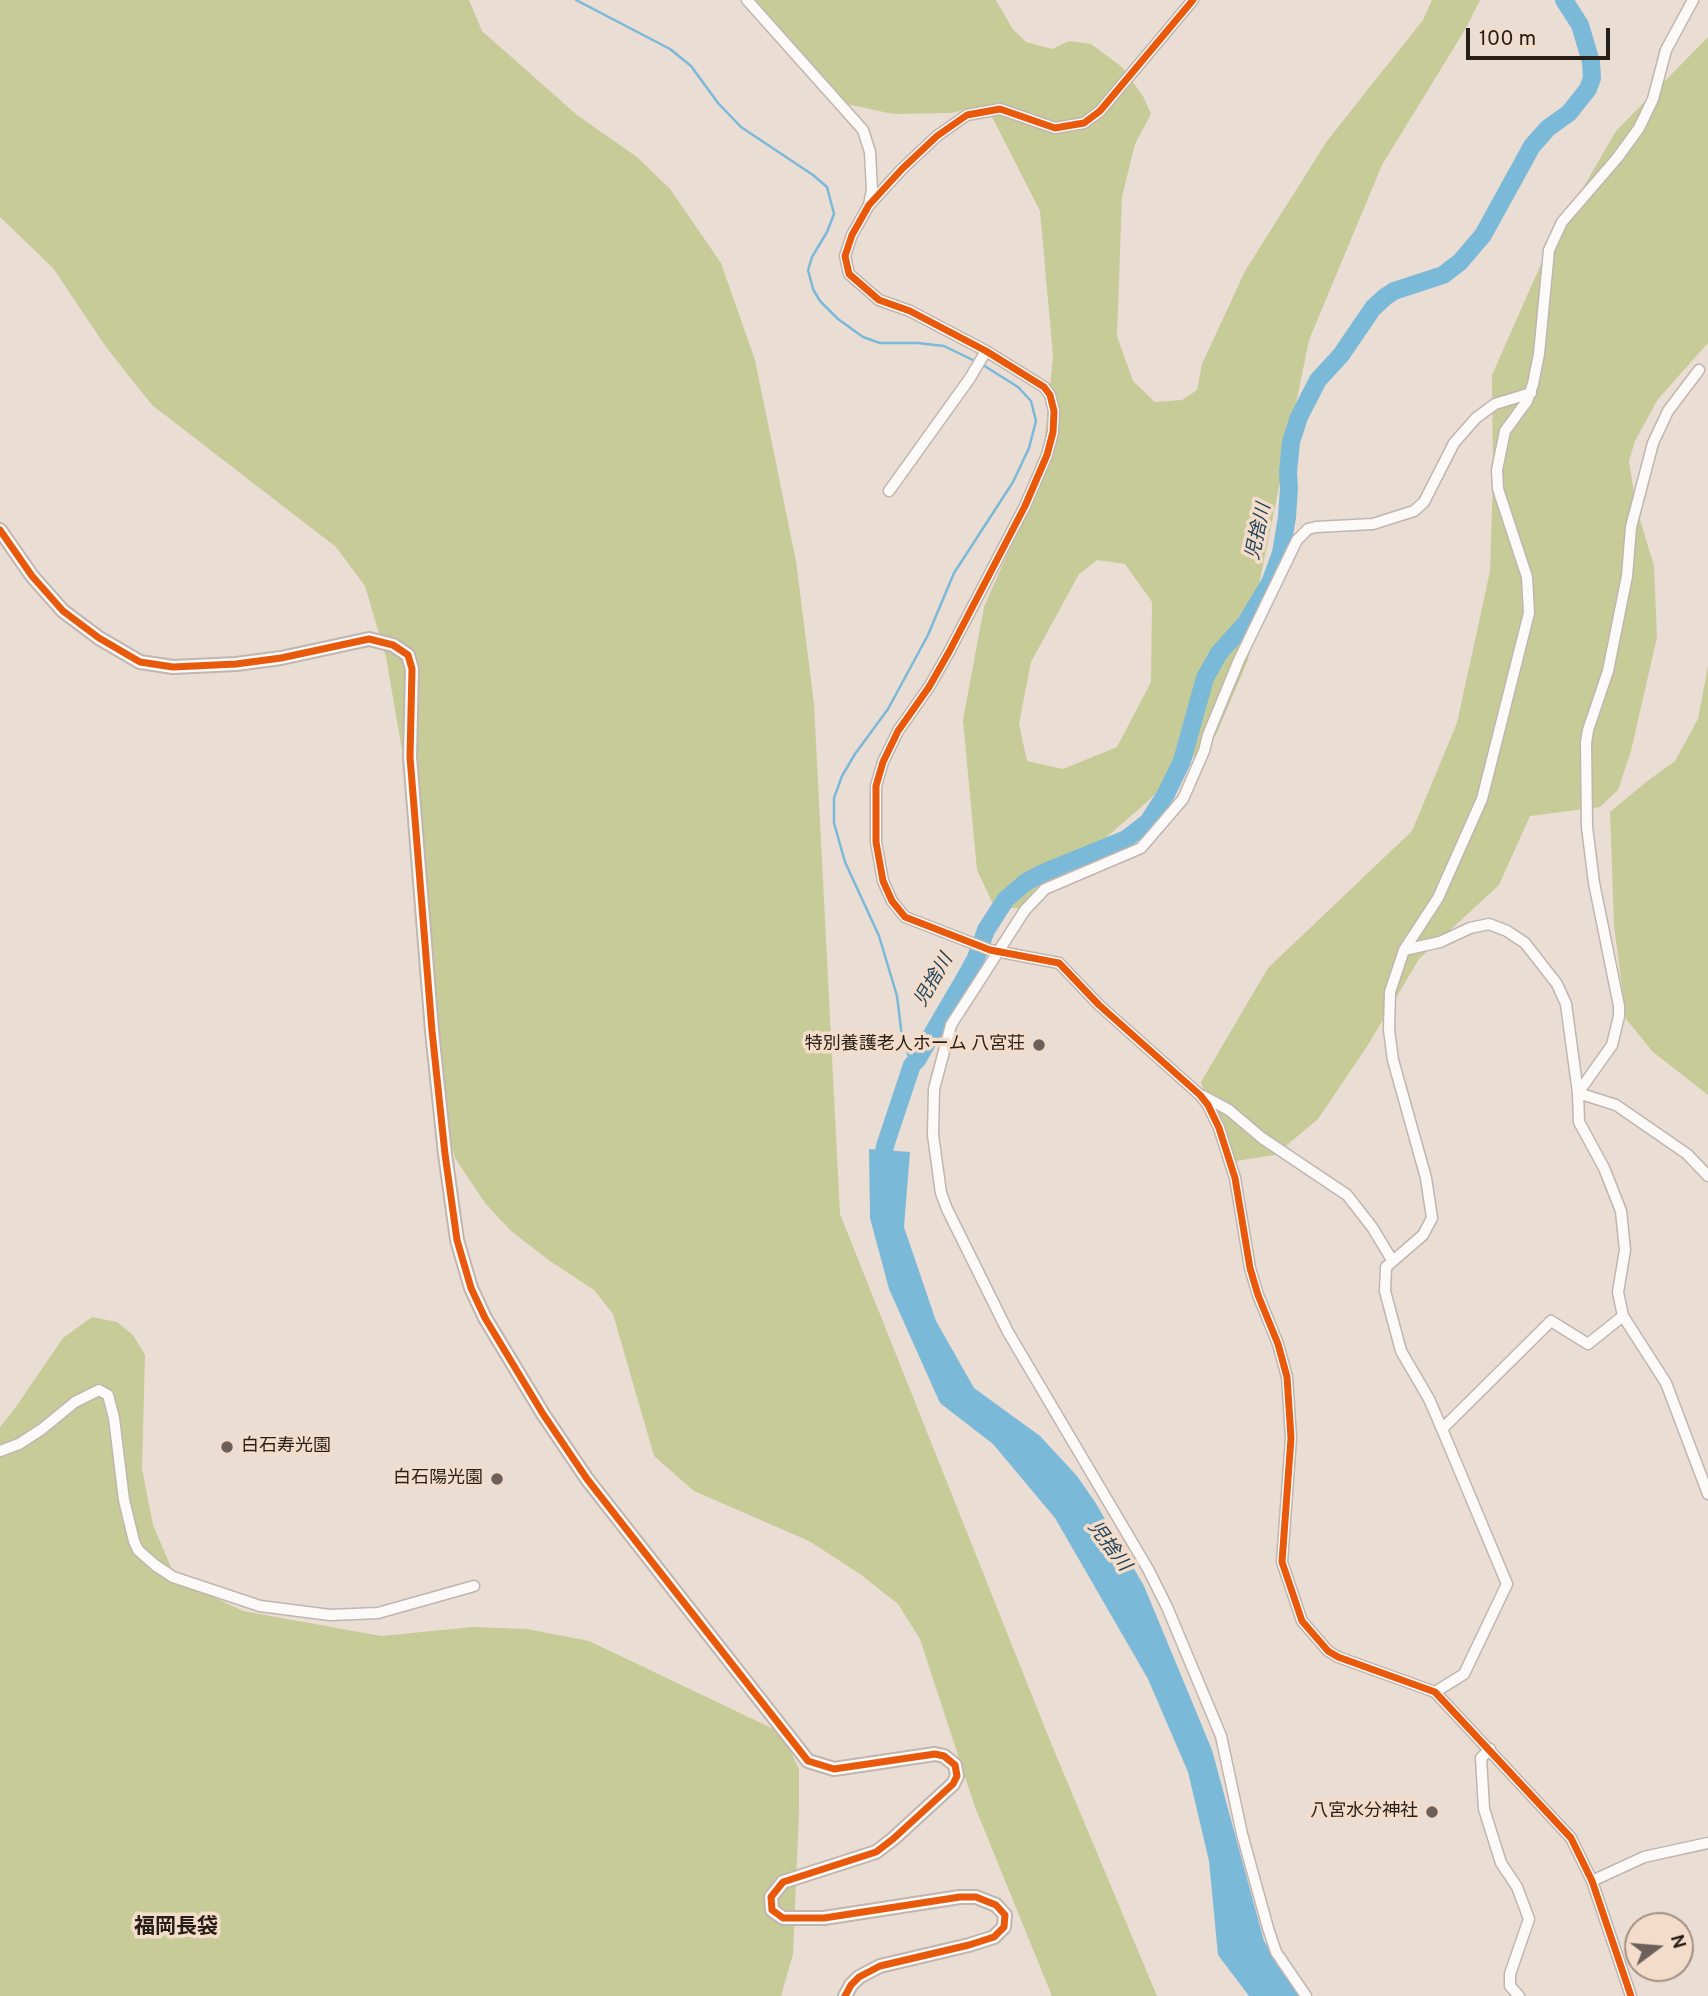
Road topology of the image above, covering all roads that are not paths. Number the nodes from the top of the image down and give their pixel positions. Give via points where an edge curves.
1 (747, 0) edge
2 (1193, 0) edge
3 (1693, 0) edge
4 (869, 205) junction
5 (986, 351) junction
6 (1699, 370) dead end
7 (1531, 393) junction
8 (889, 491) dead end
9 (0, 530) edge
10 (994, 950) junction
11 (1404, 950) junction
12 (1578, 1093) junction
13 (1200, 1095) junction
14 (1708, 1176) edge
15 (1392, 1260) junction
16 (1623, 1316) junction
17 (1442, 1429) junction
18 (0, 1451) edge
19 (1708, 1494) edge
20 (474, 1586) dead end
21 (1435, 1692) junction
22 (1490, 1749) junction
23 (1708, 1843) edge
24 (1592, 1881) junction
25 (845, 1996) edge
26 (1306, 1996) edge
27 (1519, 1996) edge
28 (1631, 1996) edge

1 - 4 street via 863,130 870,152
2 - 4 street via 1089,120 1063,129 1000,109 967,115 937,136
3 - 7 street via 1666,50 1653,99 1639,128 1553,238
4 - 5 street via 845,256 849,274 879,300
5 - 8 street
5 - 10 street via 1050,395 1054,420 1047,455 949,652 883,762 876,786 876,842 883,881 905,917
6 - 12 street via 1668,411 1653,443 1631,527 1627,576 1608,671 1586,743 1594,883 1619,1016 1612,1045
7 - 10 street via 1500,401 1476,418 1454,443 1424,502 1414,511 1373,524 1315,527 1297,540 1239,660 1182,799 1141,848 1045,889
7 - 11 street via 1506,431 1497,470 1498,489 1527,577 1527,621 1482,799 1438,898
9 - 25 street via 64,611 140,662 173,667 236,664 369,639 408,655 412,669 410,757 445,1154 457,1240 485,1318 587,1479 808,1761 834,1769 935,1754 955,1765 953,1784 893,1839 876,1852 783,1882 771,1897 772,1910 783,1918 824,1918 976,1897 996,1905 1005,1915 1004,1927 994,1937 880,1966 859,1977
10 - 13 street via 1059,963
10 - 26 street via 951,1025 934,1089 933,1135 941,1193 1008,1332 1167,1607 1221,1736 1242,1834 1276,1952
11 - 12 street via 1440,942 1484,924 1525,943 1551,975 1566,1004
11 - 15 street via 1390,992 1392,1052 1426,1178 1432,1218 1423,1235
12 - 14 street via 1616,1105 1687,1154
12 - 16 street via 1579,1122 1620,1211 1625,1250 1618,1292
13 - 15 street via 1229,1110 1347,1195
13 - 21 street via 1216,1119 1231,1166 1250,1268 1287,1377 1290,1459 1281,1551 1293,1599 1305,1626 1328,1651
15 - 17 street via 1384,1280 1398,1342
16 - 17 street via 1588,1344 1551,1321
16 - 19 street via 1666,1383
17 - 21 street via 1507,1584 1464,1674
18 - 20 street via 19,1444 99,1390 108,1395 114,1418 134,1541 138,1550 173,1577 260,1606 330,1615 378,1613
21 - 22 street
22 - 24 street via 1571,1838
22 - 27 street via 1481,1758 1484,1809 1501,1863 1529,1920 1510,1974 1510,1986
23 - 24 street via 1644,1857
24 - 28 street

